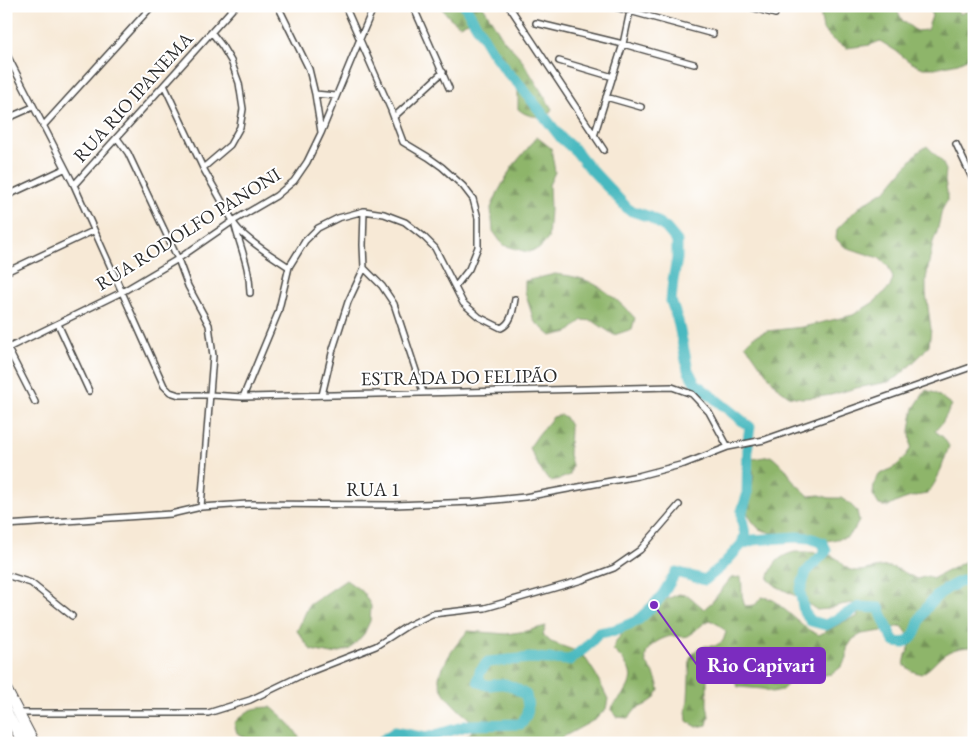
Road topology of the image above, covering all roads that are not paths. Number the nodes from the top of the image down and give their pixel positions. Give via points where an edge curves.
1 (152, 6) edge
2 (235, 6) edge
3 (278, 6) edge
4 (345, 6) edge
5 (374, 6) edge
6 (413, 6) edge
7 (509, 6) edge
8 (611, 6) edge
9 (747, 6) edge
10 (630, 11) junction
11 (775, 14) dead end
12 (536, 23) dead end
13 (212, 33) junction
14 (714, 34) dead end
15 (360, 39) junction
16 (623, 44) junction
17 (6, 53) edge
18 (559, 61) dead end
19 (694, 64) dead end
20 (443, 72) junction
21 (613, 77) junction
22 (164, 85) junction
23 (449, 88) dead end
24 (315, 94) junction
25 (336, 96) junction
26 (606, 97) junction
27 (33, 107) junction
28 (641, 107) dead end
29 (394, 117) junction
30 (6, 120) edge
31 (43, 126) junction
32 (321, 133) junction
33 (594, 136) junction
34 (118, 138) junction
35 (956, 144) dead end
36 (604, 150) dead end
37 (204, 168) junction
38 (64, 169) junction
39 (974, 182) edge
40 (74, 185) junction
41 (6, 196) edge
42 (364, 211) junction
43 (234, 223) junction
44 (93, 231) junction
45 (178, 259) junction
46 (289, 267) junction
47 (364, 268) junction
48 (6, 272) edge
49 (456, 287) junction
50 (122, 292) junction
51 (250, 293) dead end
52 (515, 299) dead end
53 (58, 324) junction
54 (7, 348) edge
55 (974, 366) edge
56 (88, 391) dead end
57 (423, 392) junction
58 (210, 395) junction
59 (322, 395) junction
60 (242, 397) junction
61 (35, 402) dead end
62 (728, 447) junction
63 (679, 505) dead end
64 (201, 507) junction
65 (6, 525) edge
66 (6, 575) edge
67 (72, 616) dead end
68 (6, 689) edge
69 (6, 711) edge
70 (19, 713) junction
71 (23, 743) edge
72 (34, 743) edge

1 - 31 street
2 - 13 street, RUA RIO IPANEMA
3 - 24 street via 309,69
4 - 15 street
5 - 15 street, RUA RODOLFO PANONI
6 - 20 street
7 - 33 street
8 - 10 street
9 - 11 street
10 - 14 street
10 - 16 street
12 - 16 street
13 - 22 street, RUA RIO IPANEMA
13 - 37 street via 232,61 243,109 240,127 230,145
15 - 25 street, RUA RODOLFO PANONI
15 - 29 street
16 - 19 street
16 - 21 street
17 - 27 street
18 - 21 street
20 - 23 street
20 - 29 street
21 - 26 street
22 - 34 street, RUA RIO IPANEMA
22 - 37 street
24 - 25 street
24 - 32 street
25 - 32 street, RUA RODOLFO PANONI
26 - 28 street
26 - 33 street
27 - 30 street
27 - 31 street
29 - 49 street via 403,142 442,167 473,199 478,218 478,247 469,269
31 - 38 street
32 - 43 street, RUA RODOLFO PANONI via 294,181
33 - 36 street
34 - 40 street, RUA RIO IPANEMA
34 - 45 street
35 - 39 street
37 - 43 street
38 - 40 street
38 - 41 street
40 - 44 street
42 - 46 street via 318,228 305,241
42 - 47 street
42 - 49 street via 405,222 424,237 436,248
43 - 45 street, RUA RODOLFO PANONI
43 - 46 street
43 - 51 street via 250,277
44 - 48 street
44 - 50 street
45 - 50 street, RUA RODOLFO PANONI
45 - 58 street via 209,325 213,353
46 - 60 street via 278,313
47 - 57 street via 394,304
47 - 59 street via 348,302
49 - 52 street via 463,303 479,317 502,328 513,312
50 - 53 street, RUA RODOLFO PANONI
50 - 58 street, ESTRADA DO FELIPÃO via 164,386 179,395
53 - 54 street, RUA RODOLFO PANONI
53 - 56 street
54 - 61 street
55 - 62 street, RUA 1 via 764,440
57 - 59 street, ESTRADA DO FELIPÃO
57 - 62 street, ESTRADA DO FELIPÃO via 672,387 692,394 709,412
58 - 60 street, ESTRADA DO FELIPÃO
58 - 64 street
59 - 60 street, ESTRADA DO FELIPÃO
62 - 64 street, RUA 1 via 648,474 525,497 394,505 248,504
63 - 70 street via 640,550 614,568 485,608 432,614 376,646 250,700 208,713
64 - 65 street, RUA 1 via 171,514
66 - 67 street via 31,583
68 - 70 highway
69 - 71 highway
70 - 72 highway

